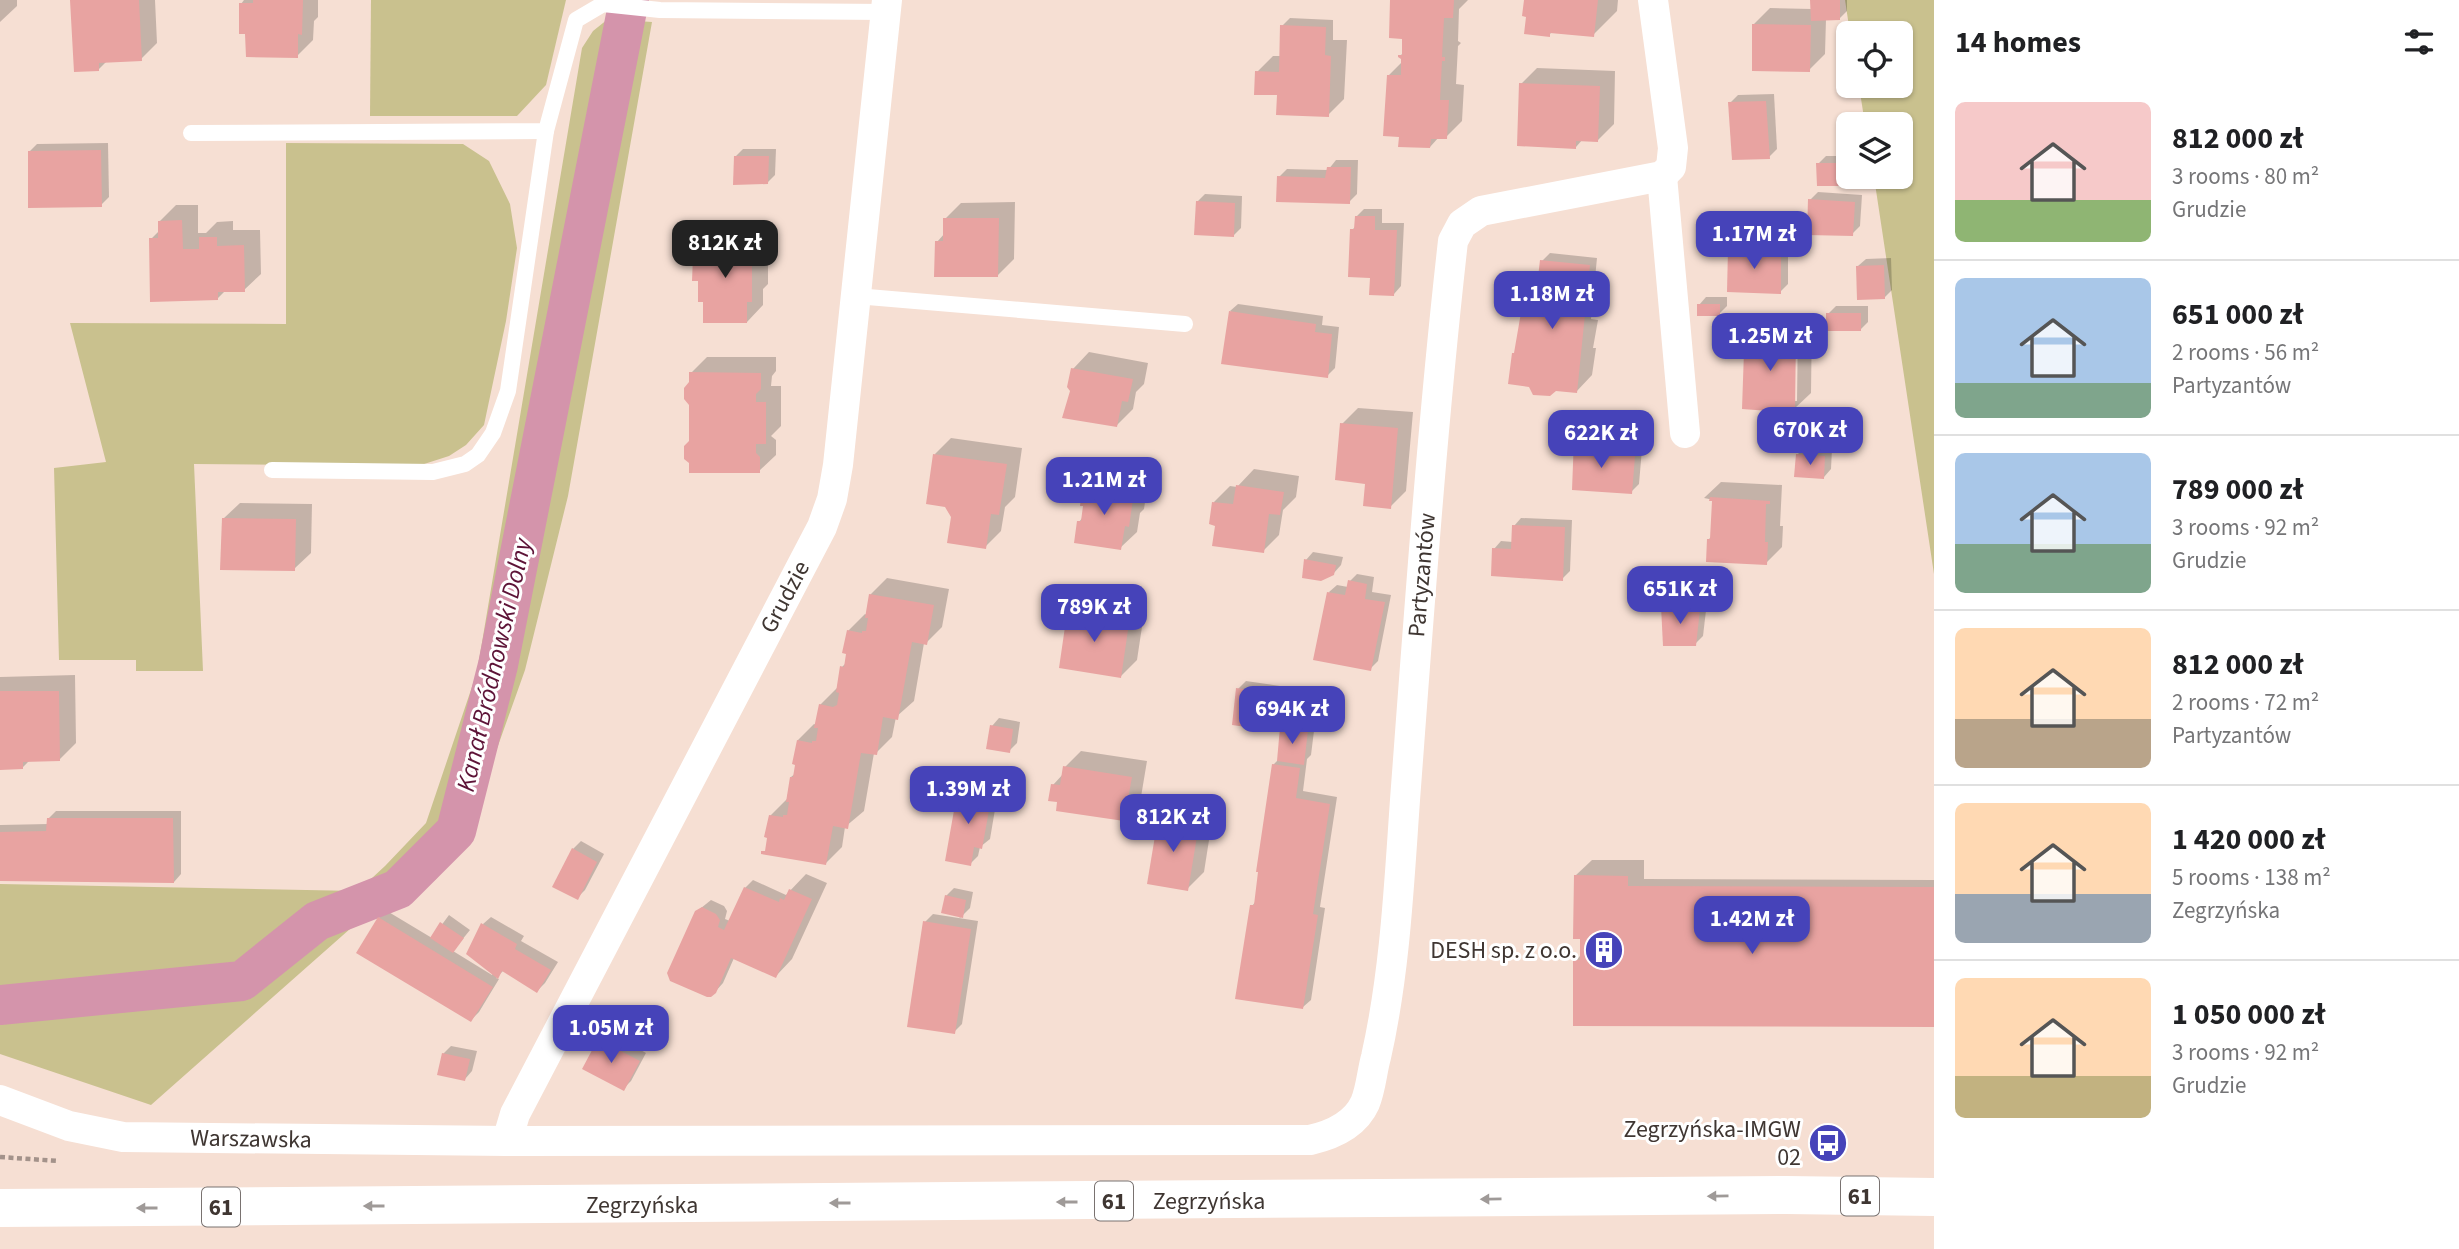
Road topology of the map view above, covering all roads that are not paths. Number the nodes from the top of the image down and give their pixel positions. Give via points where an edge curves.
1 (1653, 0) edge
2 (886, 6) edge
3 (546, 131) junction
4 (191, 133) dead end
5 (1662, 176) junction
6 (856, 296) junction
7 (1185, 324) dead end
8 (1685, 433) dead end
9 (272, 470) dead end
10 (0, 1100) edge
11 (508, 1141) junction
12 (1934, 1197) edge
13 (0, 1208) edge

1 - 5 street via 1673,148 1671,167
2 - 3 lane via 660,10 603,4 576,20
2 - 6 street, Grudzie
3 - 4 lane
3 - 9 lane via 508,391 493,433 478,456 433,472
5 - 8 street
5 - 11 street, Partyzantów via 1481,211 1462,223 1452,241 1385,1017 1366,1101 1356,1117 1327,1136 1310,1140
6 - 7 lane
6 - 11 street, Grudzie via 838,465 822,527 515,1114
10 - 11 street, Warszawska via 69,1126 123,1137
12 -> 13 main road, Zegrzyńska / 61

